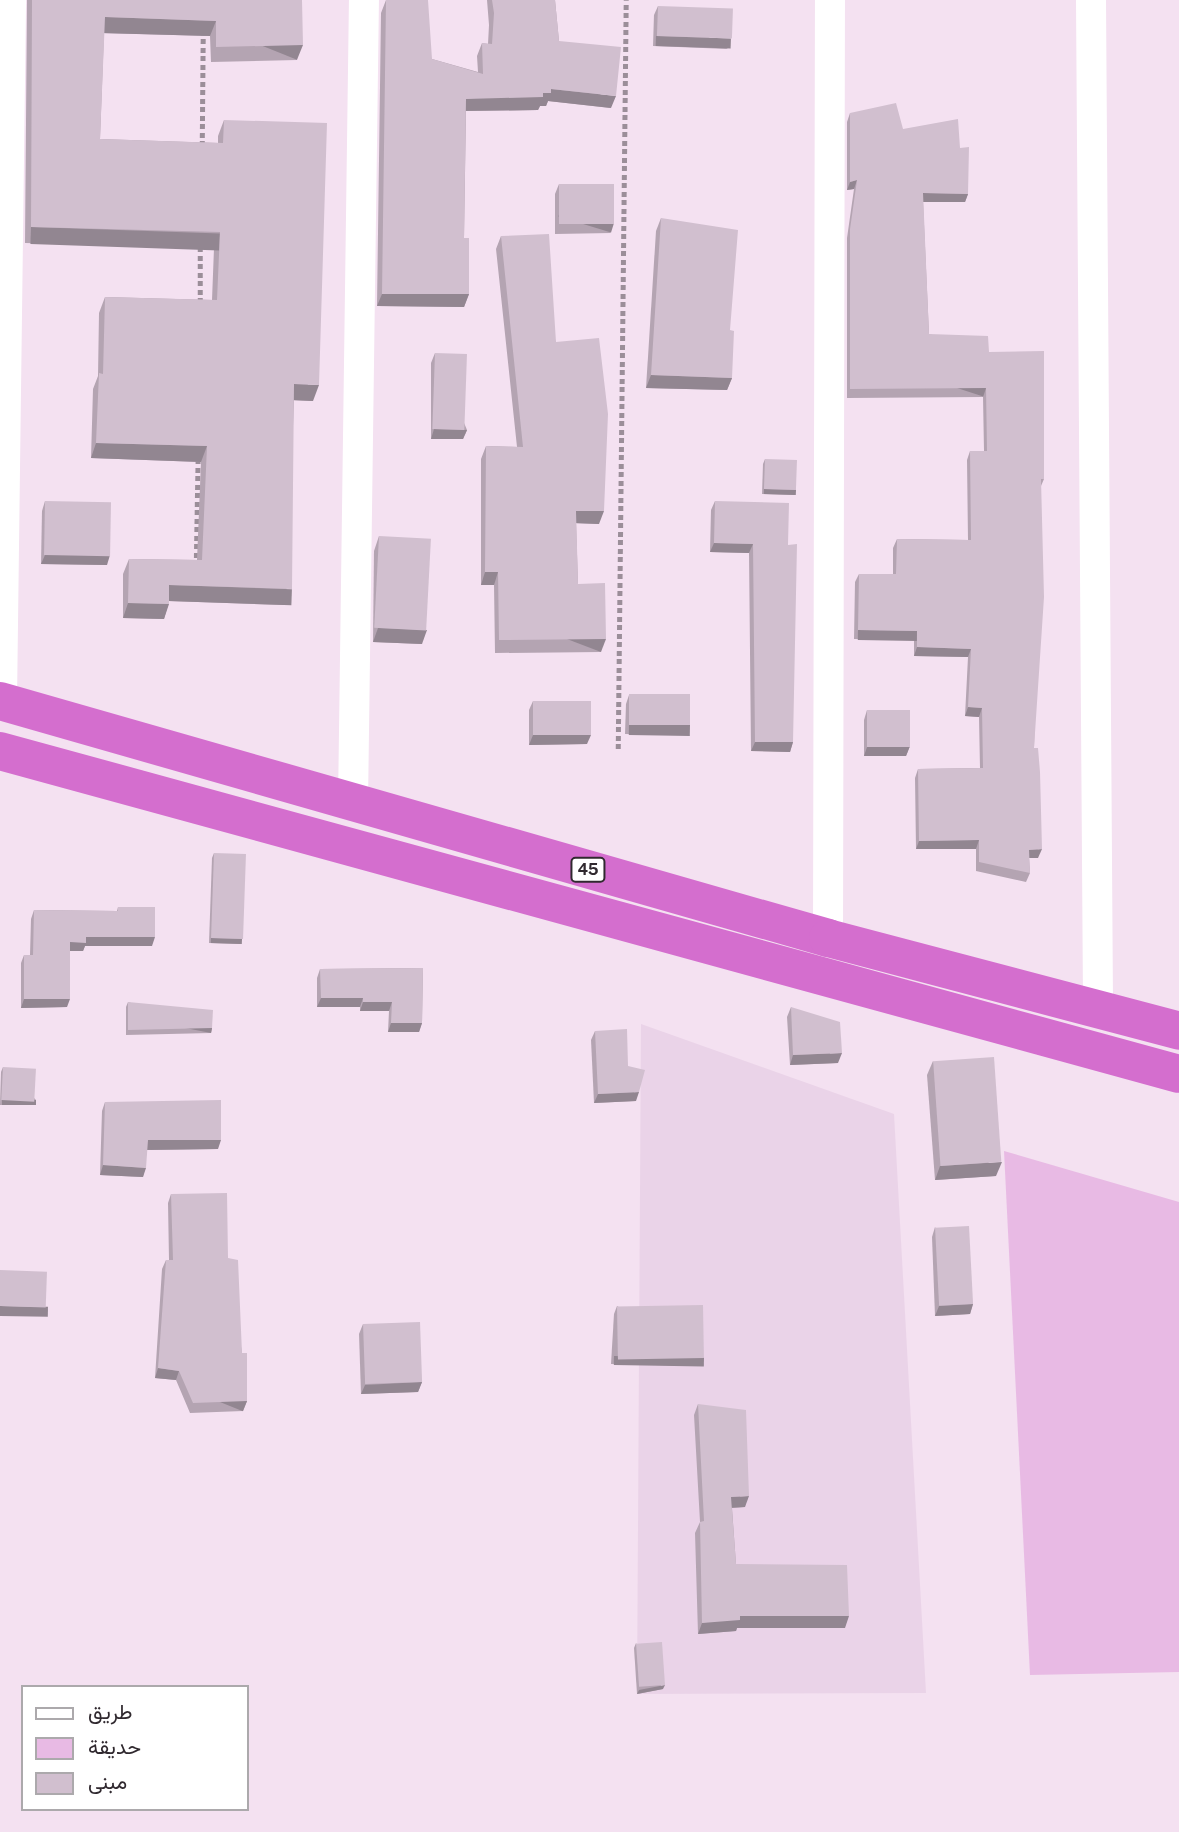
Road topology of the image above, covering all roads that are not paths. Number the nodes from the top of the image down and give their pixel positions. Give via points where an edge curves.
1 (11, 0) edge
2 (364, 0) edge
3 (830, 0) edge
4 (1091, 0) edge
5 (1, 701) edge
6 (0, 751) edge
7 (353, 804) junction
8 (828, 938) junction
9 (1098, 1010) junction
10 (1179, 1031) edge
11 (1179, 1074) edge

1 - 5 street
2 - 7 street
3 - 8 street
4 - 9 street
5 - 7 highway, 45
6 - 11 highway, 45
7 - 8 highway, 45
8 - 9 highway, 45
9 - 10 highway, 45

